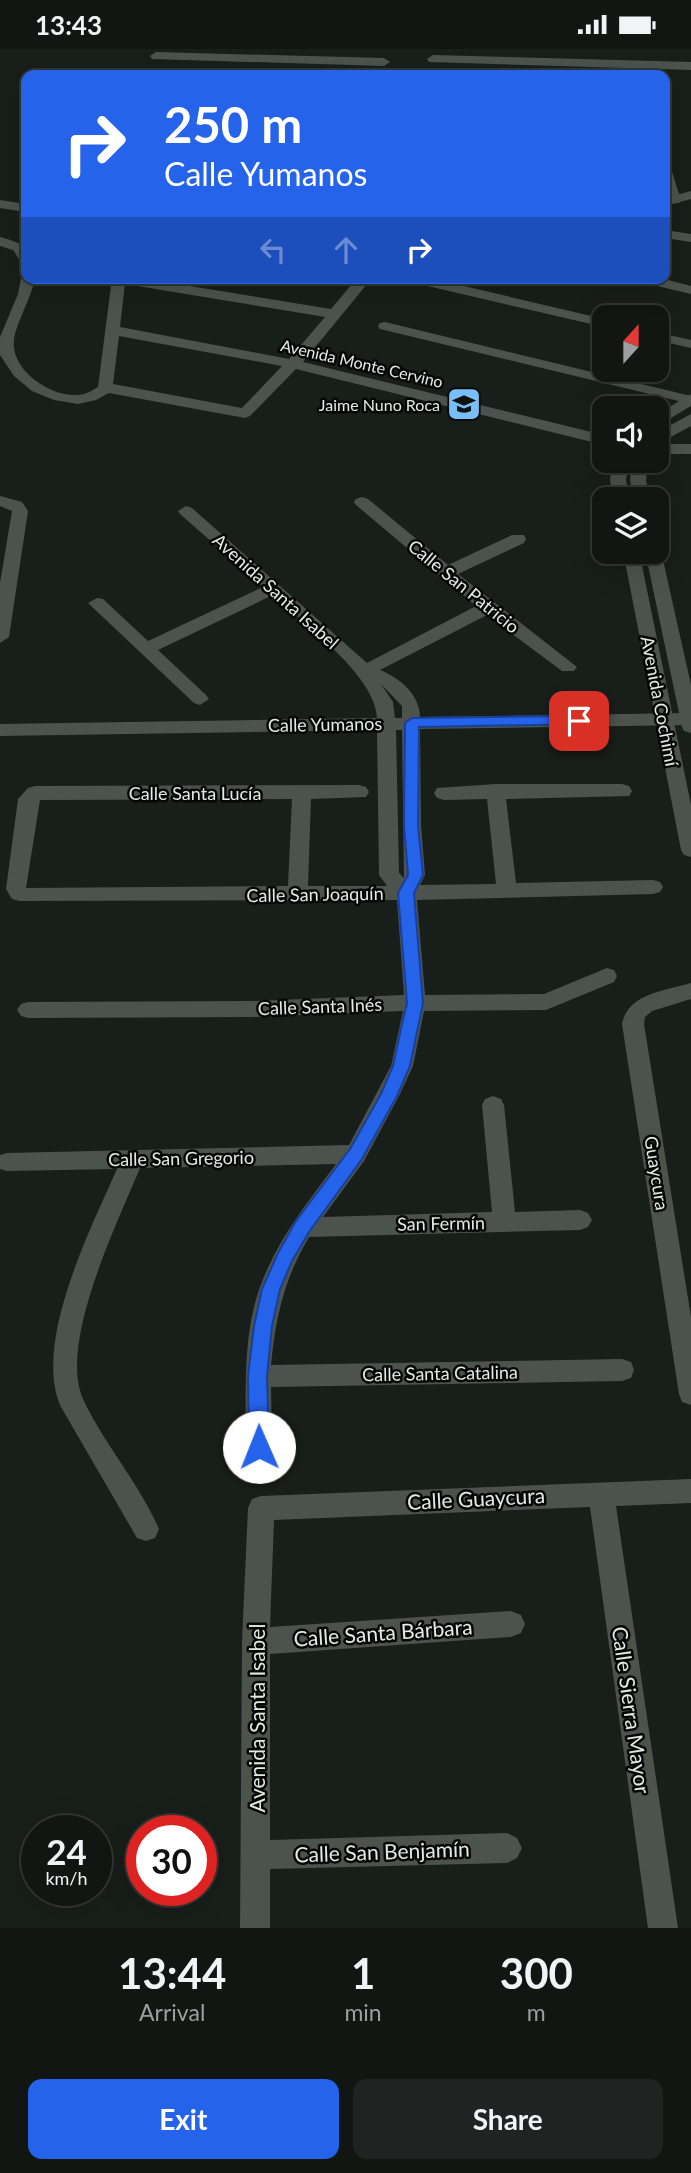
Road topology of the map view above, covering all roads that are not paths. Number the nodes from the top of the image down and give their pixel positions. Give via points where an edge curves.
1 (384, 55) edge
2 (156, 57) edge
3 (433, 59) dead end
4 (691, 66) edge
5 (691, 195) edge
6 (670, 201) edge
7 (0, 204) edge
8 (21, 207) edge
9 (670, 235) edge
10 (691, 238) edge
11 (0, 241) edge
12 (21, 252) edge
13 (27, 284) edge
14 (118, 284) edge
15 (150, 284) edge
16 (360, 284) edge
17 (433, 284) edge
18 (668, 284) edge
19 (691, 289) edge
20 (333, 314) junction
21 (592, 320) edge
22 (385, 326) dead end
23 (111, 330) junction
24 (6, 339) junction
25 (669, 339) edge
26 (691, 344) edge
27 (0, 356) edge
28 (293, 364) junction
29 (107, 388) junction
30 (690, 400) edge
31 (669, 414) edge
32 (691, 419) edge
33 (669, 432) edge
34 (592, 437) edge
35 (669, 449) edge
36 (691, 449) edge
37 (362, 502) dead end
38 (8, 503) edge
39 (186, 511) dead end
40 (518, 539) dead end
41 (7, 551) edge
42 (633, 564) edge
43 (656, 564) edge
44 (446, 573) junction
45 (275, 588) junction
46 (97, 603) dead end
47 (488, 607) junction
48 (0, 638) edge
49 (147, 648) junction
50 (568, 667) dead end
51 (365, 671) junction
52 (200, 699) dead end
53 (663, 720) junction
54 (690, 722) edge
55 (387, 723) junction
56 (412, 723) junction
57 (0, 730) edge
58 (496, 791) junction
59 (622, 791) dead end
60 (359, 792) dead end
61 (444, 793) dead end
62 (302, 794) junction
63 (388, 825) junction
64 (411, 825) junction
65 (691, 850) edge
66 (653, 887) dead end
67 (507, 890) junction
68 (406, 893) junction
69 (19, 894) joint
70 (298, 894) junction
71 (607, 976) dead end
72 (691, 991) edge
73 (415, 1003) junction
74 (28, 1010) dead end
75 (493, 1105) dead end
76 (356, 1154) junction
77 (133, 1159) junction
78 (7, 1162) dead end
79 (580, 1220) dead end
80 (504, 1222) junction
81 (302, 1227) junction
82 (622, 1370) dead end
83 (258, 1376) junction
84 (691, 1394) edge
85 (259, 1447) dead end
86 (691, 1492) edge
87 (601, 1493) junction
88 (261, 1508) joint
89 (146, 1528) dead end
90 (510, 1624) dead end
91 (256, 1640) junction
92 (507, 1848) dead end
93 (256, 1855) junction
94 (255, 1928) edge
95 (663, 1928) edge

1 - 2 street
3 - 4 street
5 - 6 street
7 - 8 street
9 - 10 street
11 - 12 street
13 - 24 street
14 - 23 street
15 - 20 street
16 - 20 street
17 - 21 street
18 - 19 street
20 - 28 street
22 - 30 street
23 - 28 street, Avenida Monte Cervino
23 - 29 street
24 - 27 street
24 - 29 street via 13,365 35,388 60,398 86,400
25 - 26 street
28 - 29 street via 245,413
28 - 34 street, Avenida Monte Cervino
30 - 31 street
32 - 33 street
35 - 36 street
37 - 44 street, Calle San Patricio
38 - 41 street via 20,512
39 - 45 street, Avenida Santa Isabel
40 - 44 street
41 - 48 street
42 - 53 street, Avenida Cochimí
43 - 54 street, Avenida Cochimí
44 - 47 street, Calle San Patricio
45 - 49 street
45 - 51 street, Avenida Santa Isabel
46 - 49 street
47 - 50 street, Calle San Patricio
47 - 51 street
49 - 52 street
51 - 55 street, Avenida Santa Isabel via 384,700
51 - 56 street, Avenida Santa Isabel via 388,680 405,696 411,705
53 - 54 street, Calle Yumanos
53 - 56 street, Calle Yumanos
53 - 65 street, Avenida Cochimí
55 - 56 street, Calle Yumanos
55 - 57 street, Calle Yumanos
55 - 63 street, Avenida Santa Isabel
56 - 64 street, Avenida Santa Isabel
58 - 59 street
58 - 61 street
58 - 67 street
60 - 62 street, Calle Santa Lucía
62 - 69 street, Calle Santa Lucía via 30,795 16,889
62 - 70 street
63 - 64 street
63 - 68 street, Avenida Santa Isabel via 389,875
64 - 68 street, Avenida Santa Isabel via 415,875
66 - 67 street, Calle San Joaquín
67 - 68 street, Calle San Joaquín
68 - 70 street, Calle San Joaquín
68 - 73 street, Avenida Santa Isabel
69 - 70 street, Calle San Joaquín
71 - 73 street, Calle Santa Inés via 546,1002
72 - 84 street, Guaycura via 645,1005 635,1013 634,1024
73 - 74 street, Calle Santa Inés
73 - 76 street, Avenida Santa Isabel via 402,1066
75 - 80 street
76 - 77 street, Calle San Gregorio
76 - 81 street, Avenida Santa Isabel
77 - 78 street, Calle San Gregorio
77 - 89 street via 74,1308 65,1361 70,1399
79 - 80 street, San Fermín
80 - 81 street, San Fermín
81 - 83 street, Avenida Santa Isabel via 271,1289
82 - 83 street, Calle Santa Catalina
83 - 85 street, Avenida Santa Isabel
86 - 87 street, Calle Guaycura
87 - 88 street, Calle Guaycura
87 - 95 street, Calle Sierra Mayor
88 - 91 street, Avenida Santa Isabel
90 - 91 street, Calle Santa Bárbara
91 - 93 street, Avenida Santa Isabel
92 - 93 street, Calle San Benjamín
93 - 94 street, Avenida Santa Isabel

